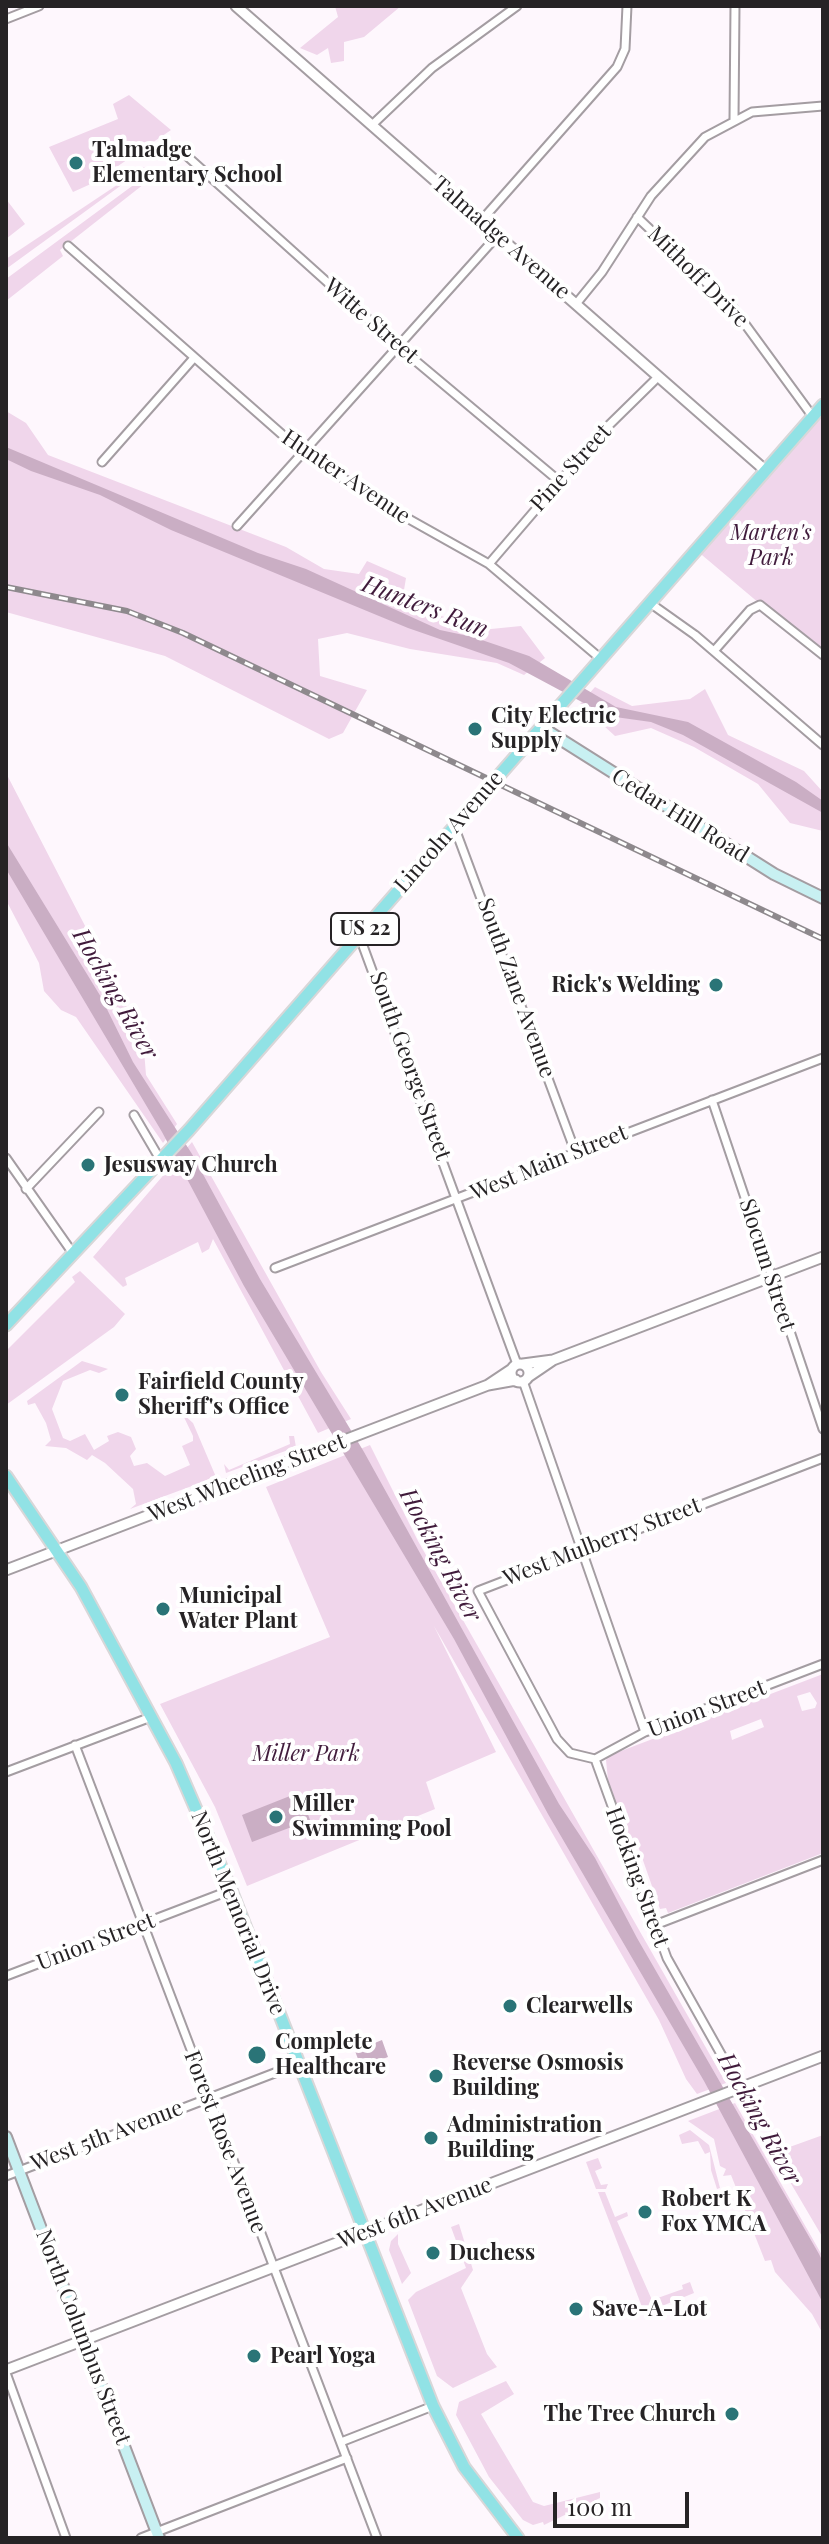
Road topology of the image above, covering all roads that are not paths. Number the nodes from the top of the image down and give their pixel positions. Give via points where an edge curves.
1 (39, 6) edge
2 (236, 6) edge
3 (517, 6) edge
4 (627, 6) edge
5 (735, 6) edge
6 (6, 19) edge
7 (823, 106) edge
8 (734, 119) junction
9 (372, 125) junction
10 (188, 157) dead end
11 (637, 217) junction
12 (481, 221) junction
13 (497, 236) junction
14 (68, 246) dead end
15 (576, 304) junction
16 (399, 345) junction
17 (193, 359) junction
18 (658, 377) junction
19 (823, 405) edge
20 (813, 417) junction
21 (302, 452) junction
22 (102, 462) dead end
23 (766, 471) junction
24 (559, 481) junction
25 (237, 526) dead end
26 (489, 564) junction
27 (650, 603) junction
28 (714, 651) junction
29 (823, 655) edge
30 (601, 659) junction
31 (541, 727) junction
32 (823, 745) edge
33 (454, 826) junction
34 (823, 898) edge
35 (359, 935) junction
36 (823, 1058) edge
37 (712, 1100) junction
38 (99, 1112) dead end
39 (134, 1115) dead end
40 (575, 1151) junction
41 (6, 1158) edge
42 (164, 1158) junction
43 (26, 1189) junction
44 (459, 1199) junction
45 (72, 1252) junction
46 (823, 1257) edge
47 (275, 1268) dead end
48 (773, 1276) junction
49 (6, 1325) edge
50 (553, 1360) junction
51 (517, 1366) junction
52 (522, 1379) junction
53 (488, 1385) junction
54 (823, 1429) edge
55 (823, 1458) edge
56 (6, 1476) edge
57 (582, 1549) junction
58 (56, 1551) junction
59 (6, 1570) edge
60 (823, 1664) edge
61 (151, 1717) junction
62 (645, 1732) junction
63 (75, 1745) junction
64 (595, 1759) junction
65 (6, 1772) edge
66 (823, 1860) edge
67 (231, 1890) junction
68 (141, 1924) junction
69 (655, 1925) junction
70 (6, 1976) edge
71 (823, 2056) edge
72 (298, 2064) junction
73 (737, 2088) junction
74 (209, 2098) junction
75 (6, 2137) edge
76 (19, 2170) junction
77 (6, 2176) edge
78 (364, 2233) junction
79 (273, 2268) junction
80 (84, 2340) junction
81 (6, 2371) edge
82 (433, 2406) junction
83 (341, 2442) junction
84 (347, 2458) junction
85 (158, 2535) edge
86 (66, 2538) edge
87 (141, 2538) edge
88 (377, 2538) edge
89 (518, 2538) edge

1 - 6 street
2 - 9 street, Talmadge Avenue
3 - 9 street via 432,68
4 - 12 street via 625,49 617,67
5 - 8 street
7 - 8 street via 765,109
8 - 11 street via 686,155
9 - 12 street, Talmadge Avenue
10 - 16 street, Witte Street
11 - 15 street
11 - 20 street, Mithoff Drive via 734,309
12 - 13 street, Talmadge Avenue
13 - 15 street, Talmadge Avenue
13 - 16 street
14 - 17 street, Hunter Avenue
15 - 18 street, Talmadge Avenue
16 - 21 street
16 - 24 street, Witte Street
17 - 21 street, Hunter Avenue
17 - 22 street
18 - 23 street, Talmadge Avenue
18 - 24 street, Pine Street
19 - 20 main road, Lincoln Avenue / US 22
20 - 23 main road, Lincoln Avenue / US 22
21 - 25 street
21 - 26 street, Hunter Avenue
23 - 27 main road, Lincoln Avenue / US 22
24 - 26 street, Pine Street
26 - 30 street, Hunter Avenue
27 - 28 street
27 - 30 main road, Lincoln Avenue / US 22
28 - 29 street via 760,605
28 - 32 street
30 - 31 main road, Lincoln Avenue / US 22
31 - 33 main road, Lincoln Avenue / US 22
31 - 34 main road, Cedar Hill Road via 774,874
33 - 35 main road, Lincoln Avenue / US 22
33 - 40 street, South Zane Avenue
35 - 42 main road, Lincoln Avenue / US 22
35 - 44 street, South George Street
36 - 37 street, West Main Street
37 - 40 street, West Main Street
37 - 48 street, Slocum Street
38 - 43 street
39 - 42 street
40 - 44 street, West Main Street
41 - 43 street
42 - 45 main road, Lincoln Avenue / US 22
43 - 45 street
44 - 47 street, West Main Street
44 - 51 street, South George Street
45 - 49 main road, Lincoln Avenue / US 22
46 - 48 street, West Wheeling Street
48 - 50 street, West Wheeling Street
48 - 54 street, Slocum Street
50 - 51 street, West Wheeling Street
50 - 52 street, West Wheeling Street
51 - 52 street
51 - 52 street via 528,1368
51 - 53 street, West Wheeling Street
52 - 53 street, West Wheeling Street
52 - 57 street
53 - 58 street, West Wheeling Street
55 - 57 street, West Mulberry Street
56 - 58 main road, North Memorial Drive
57 - 62 street
57 - 64 street, West Mulberry Street via 478,1591 564,1748
58 - 59 street, West Wheeling Street
58 - 61 main road, North Memorial Drive
60 - 62 street, Union Street
61 - 63 street
61 - 67 main road, North Memorial Drive via 194,1800
62 - 64 street, Union Street
63 - 65 street
63 - 68 street, Forest Rose Avenue
64 - 69 street, Hocking Street
66 - 69 street
67 - 68 street, Union Street
67 - 72 main road, North Memorial Drive
68 - 70 street, Union Street
68 - 74 street, Forest Rose Avenue
69 - 73 street, Hocking Street via 685,1994
71 - 73 street, West 6th Avenue
72 - 74 street, West 5th Avenue
72 - 78 main road, North Memorial Drive
73 - 78 street, West 6th Avenue
74 - 76 street, West 5th Avenue
74 - 79 street, Forest Rose Avenue
75 - 76 main road, North Columbus Street
76 - 77 street, West 5th Avenue
76 - 80 main road, North Columbus Street
78 - 79 street, West 6th Avenue
78 - 82 main road, North Memorial Drive
79 - 80 street, West 6th Avenue
79 - 83 street, Forest Rose Avenue
80 - 81 street, West 6th Avenue
80 - 85 main road, North Columbus Street
81 - 86 street
82 - 83 street
82 - 89 main road, North Memorial Drive via 464,2467
83 - 84 street, Forest Rose Avenue
84 - 85 street
84 - 88 street, Forest Rose Avenue
85 - 87 street

